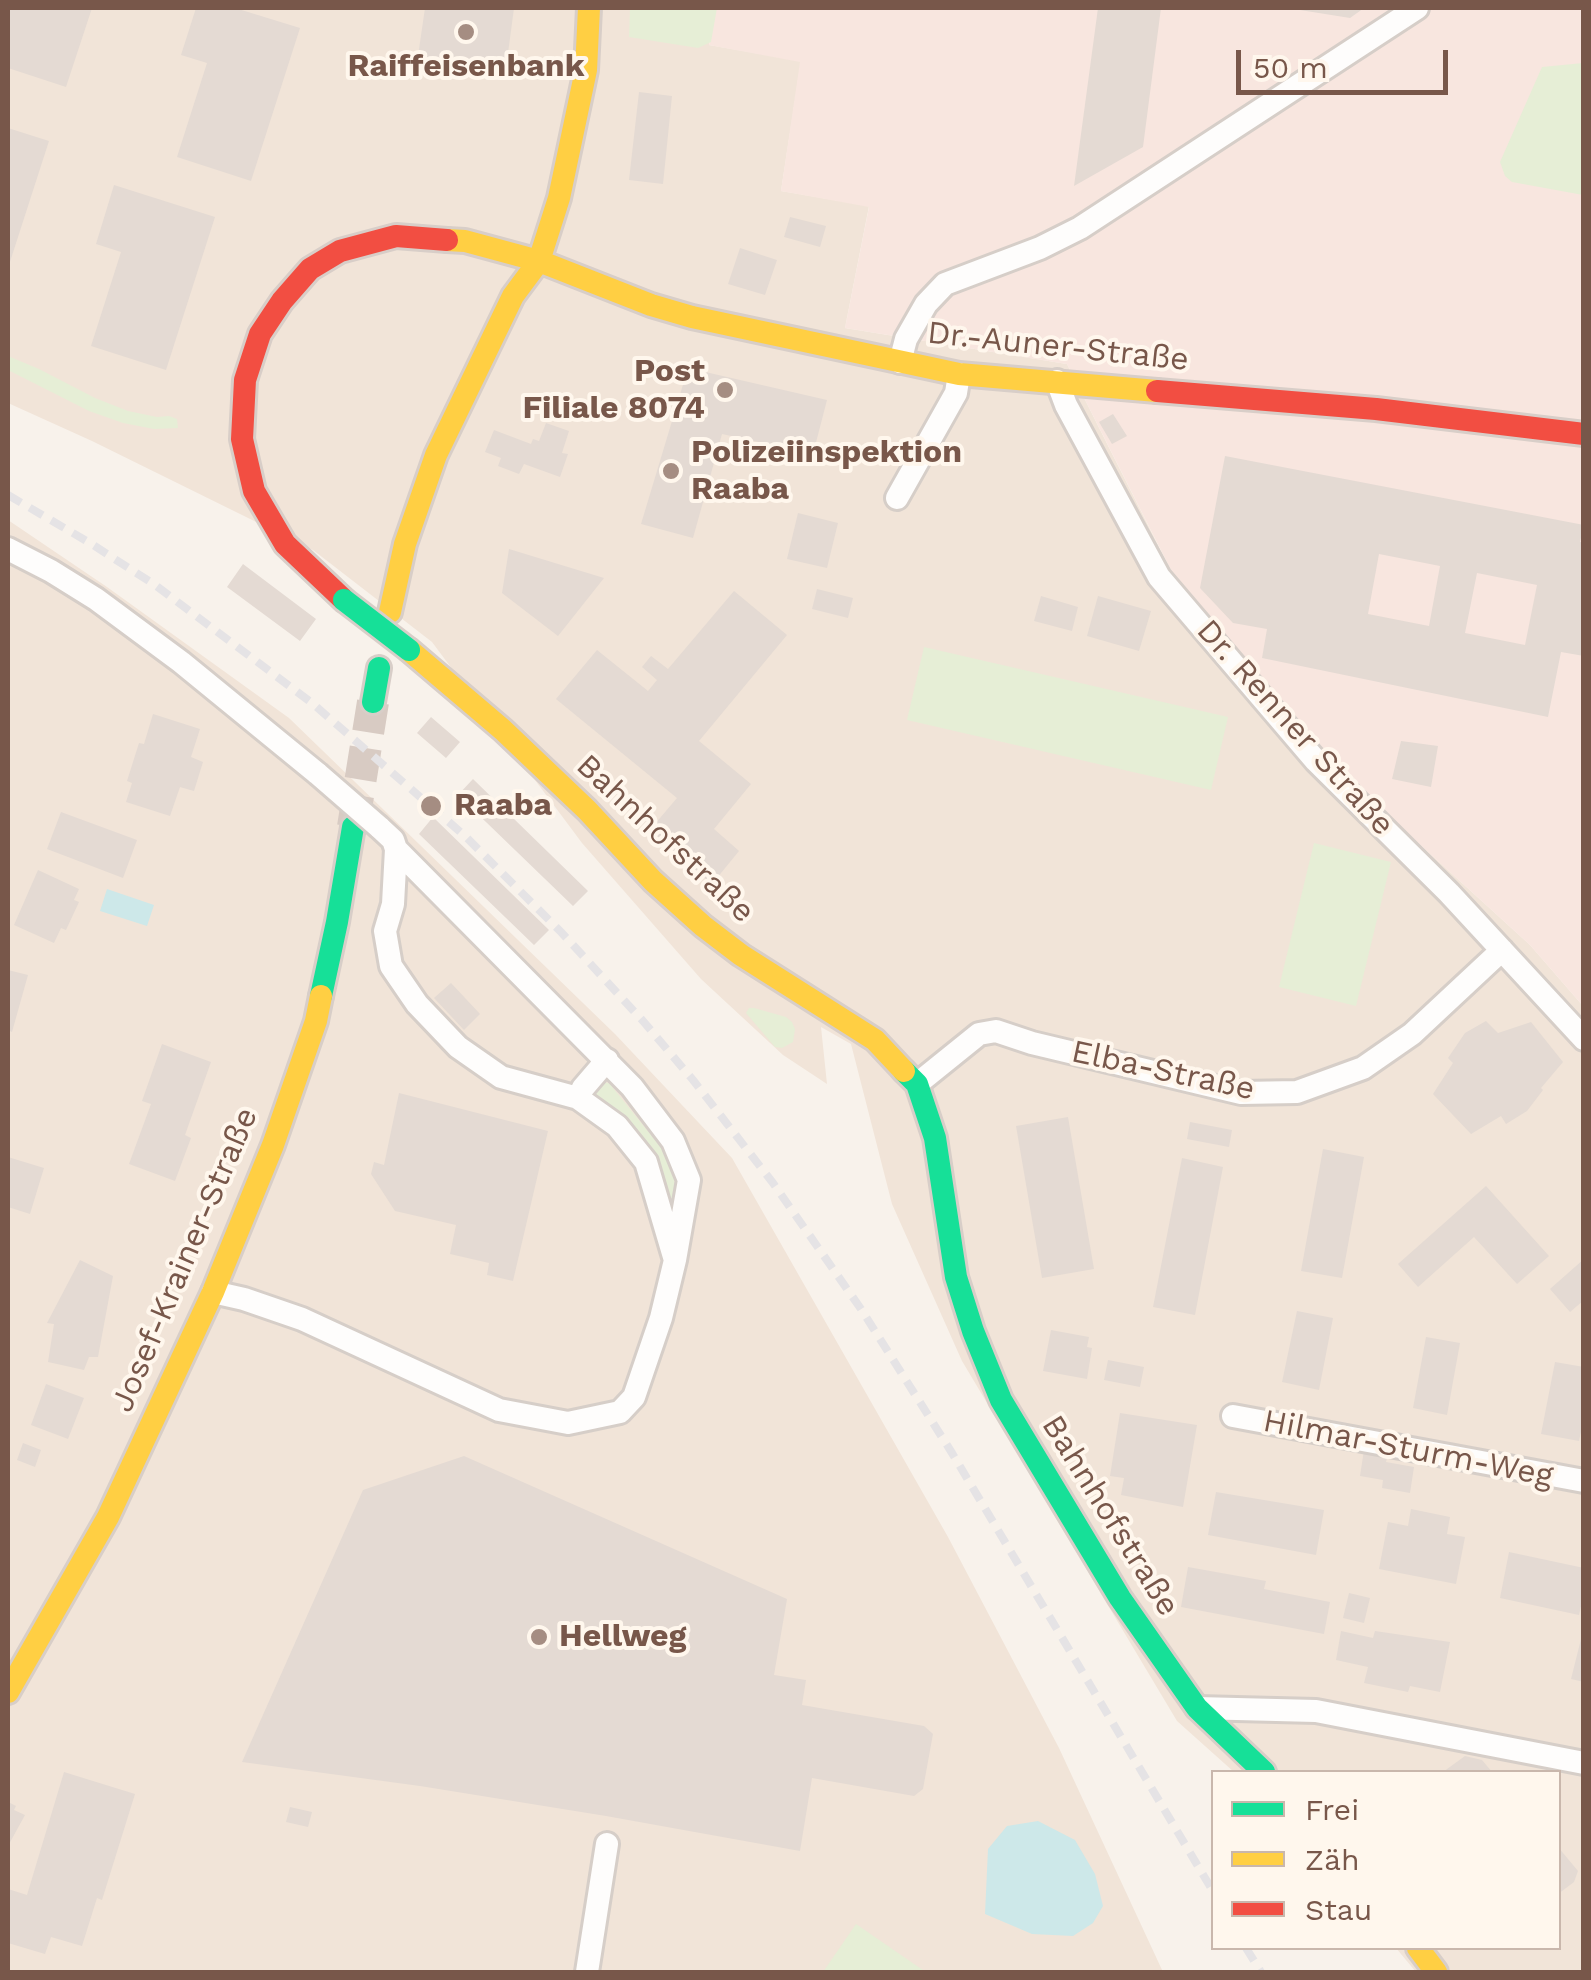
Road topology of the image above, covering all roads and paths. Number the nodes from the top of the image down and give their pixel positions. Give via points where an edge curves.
1 (589, 8) edge
2 (1418, 8) edge
3 (539, 261) junction
4 (900, 362) junction
5 (958, 374) junction
6 (1056, 381) junction
7 (1584, 434) edge
8 (897, 498) dead end
9 (8, 549) edge
10 (390, 612) dead end
11 (380, 668) dead end
12 (373, 702) tunnel mouth
13 (352, 828) tunnel mouth
14 (396, 849) junction
15 (1502, 950) junction
16 (1584, 1039) edge
17 (607, 1060) junction
18 (917, 1084) junction
19 (578, 1098) junction
20 (676, 1260) junction
21 (213, 1292) junction
22 (1234, 1416) dead end
23 (1584, 1481) edge
24 (8, 1692) edge
25 (1197, 1708) junction
26 (1584, 1763) edge
27 (1262, 1770) edge
28 (608, 1844) dead end
29 (1420, 1950) edge
30 (588, 1972) edge
31 (1436, 1972) edge

1 - 3 main road via 586,70
2 - 4 street via 1080,228 945,284 926,304
3 - 4 main road, Dr.-Auner-Straße via 678,313
3 - 10 main road via 513,296 436,456
3 - 18 main road, Bahnhofstraße, bridge via 465,240 396,236 340,251 310,269 260,334 245,380 242,438 254,491 285,544 503,730 703,926 875,1040
4 - 5 main road, Dr.-Auner-Straße
5 - 6 main road, Dr.-Auner-Straße
5 - 8 street via 956,393
6 - 7 main road, Dr.-Auner-Straße
6 - 15 street, Dr. Renner Straße via 1160,577 1316,761
9 - 14 street, bridge via 96,598 181,662 379,827
11 - 12 main road
13 - 21 main road, Josef-Krainer-Straße via 316,1021
14 - 17 street
14 - 19 street via 385,931 392,966 418,1004 458,1047 501,1077
15 - 16 street, Dr. Renner Straße
15 - 18 street, Elba-Straße via 1412,1034 1363,1068 1297,1092 1241,1093 996,1031 979,1034
17 - 19 street
17 - 20 street via 672,1141 690,1180
18 - 25 main road, Bahnhofstraße via 935,1138 956,1277 1000,1400 1120,1598
19 - 20 street via 616,1126 646,1162
20 - 21 street via 634,1397 620,1412 568,1423 499,1410 302,1320
21 - 24 main road, Josef-Krainer-Straße via 108,1517
22 - 23 street, Hilmar-Sturm-Weg
25 - 26 street via 1316,1711
25 - 27 main road, Bahnhofstraße
28 - 30 street
29 - 31 main road

